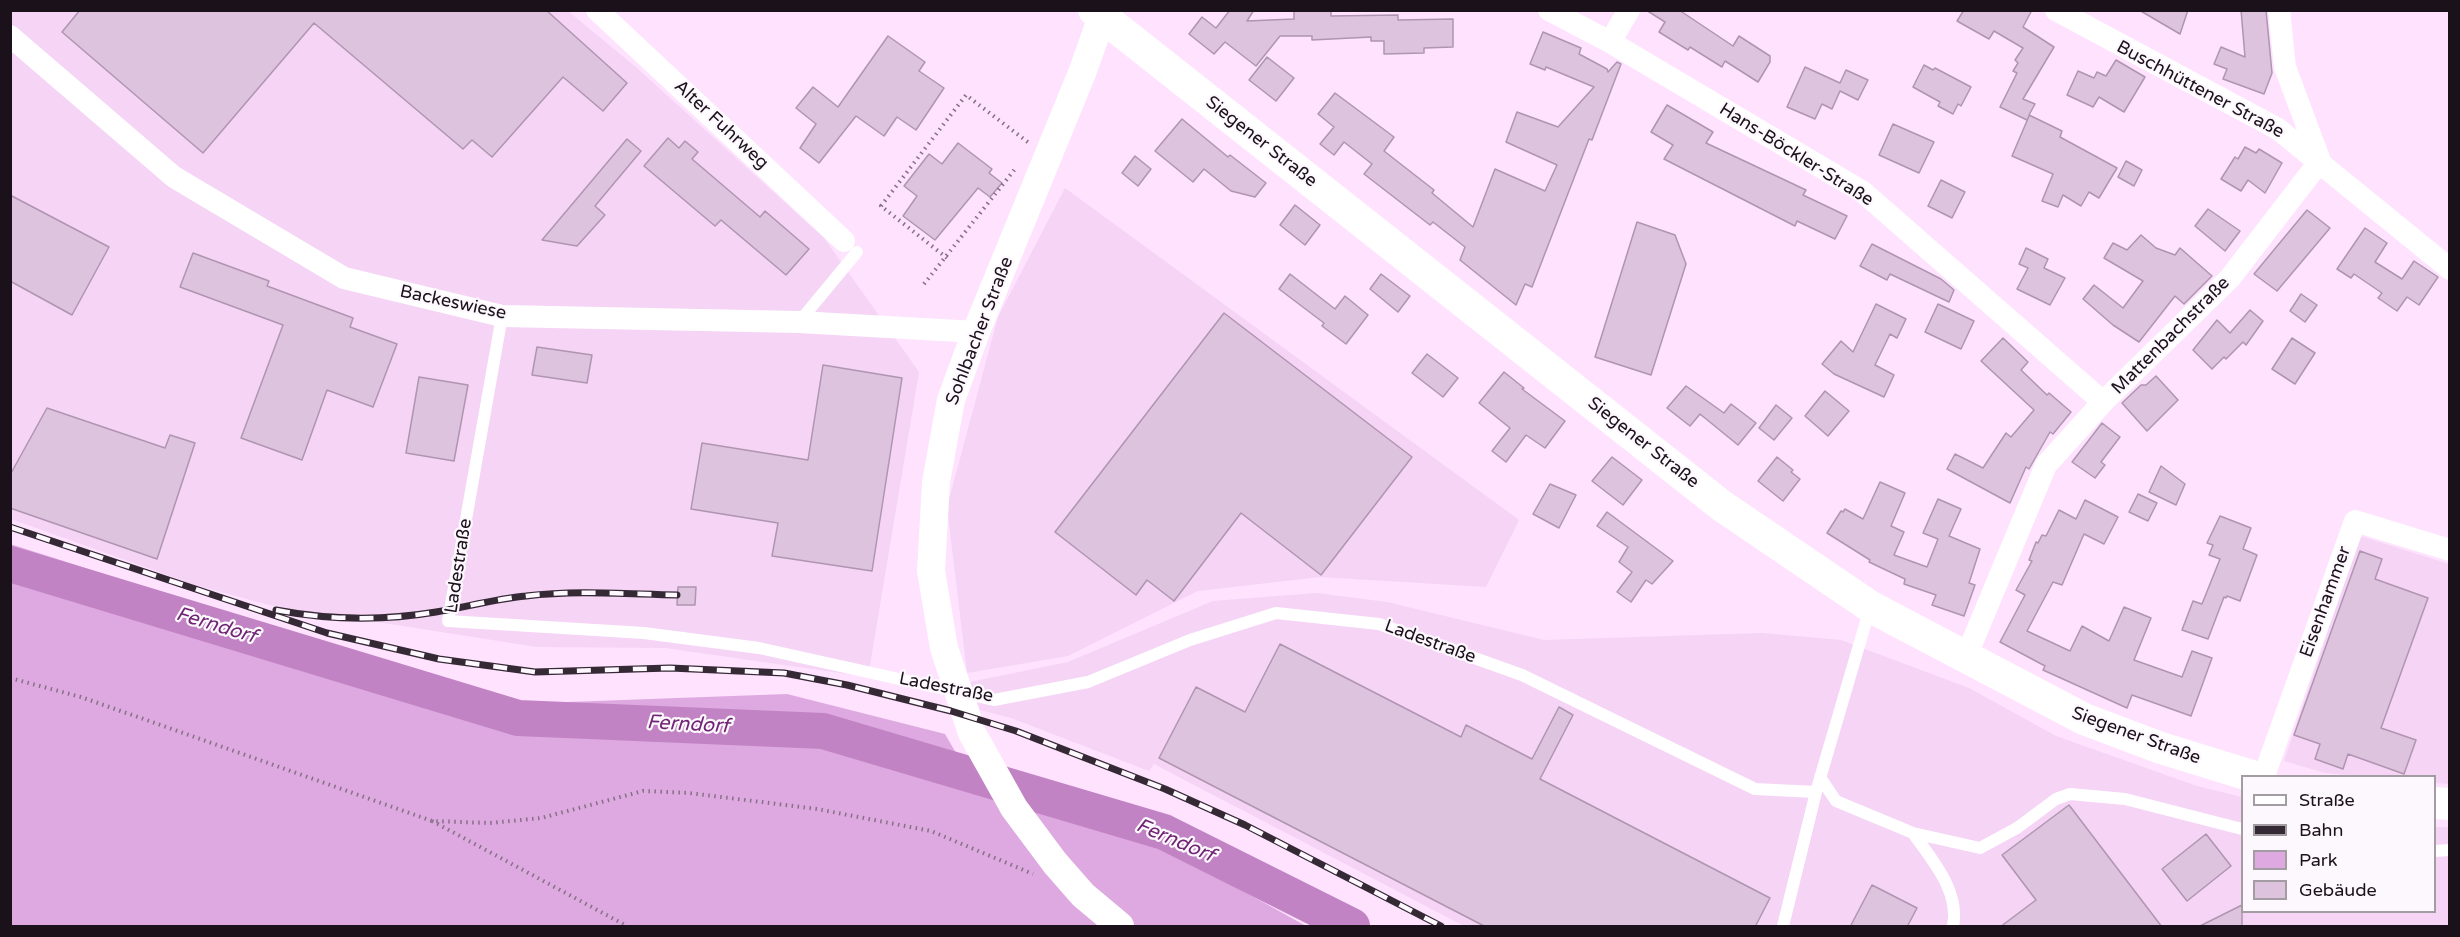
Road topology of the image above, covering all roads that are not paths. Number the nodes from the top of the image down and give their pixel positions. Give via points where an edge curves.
1 (597, 10) edge
2 (1549, 10) edge
3 (1629, 10) edge
4 (2056, 10) edge
5 (2279, 10) edge
6 (1100, 13) edge
7 (10, 36) edge
8 (1610, 42) junction
9 (2320, 161) junction
10 (850, 247) joint
11 (2450, 269) edge
12 (502, 316) junction
13 (799, 322) junction
14 (976, 332) junction
15 (2103, 402) junction
16 (2450, 550) edge
17 (1871, 607) junction
18 (1966, 657) junction
19 (2246, 775) edge
20 (2265, 775) edge
21 (1820, 777) junction
22 (1816, 792) junction
23 (2241, 829) edge
24 (1913, 833) junction
25 (1120, 927) edge
26 (1784, 927) edge
27 (1953, 927) edge

1 - 10 street, Alter Fuhrweg
2 - 8 street, Hans-Böckler-Straße
3 - 8 street
4 - 9 street, Buschhüttener Straße via 2278,129
5 - 9 street via 2285,67
6 - 14 street, Sohlbacher Straße via 1021,225
6 - 17 main road, Siegener Straße via 1722,506
7 - 12 street, Backeswiese via 174,177 344,278
8 - 15 street, Hans-Böckler-Straße via 1863,192
9 - 11 street, Buschhüttener Straße
9 - 15 street, Mattenbachstraße via 2230,278
10 - 13 lane
12 - 13 street, Backeswiese
12 - 22 lane, Ladestraße via 448,621 644,633 759,648 994,700 1088,682 1190,640 1276,613 1379,624 1522,675 1755,789
13 - 14 street, Backeswiese
14 - 25 street, Sohlbacher Straße via 951,400 936,482 931,571 944,648 972,733 1049,870
15 - 18 street, Mattenbachstraße via 2046,465
16 - 20 street, Eisenhammer via 2355,521
17 - 18 main road, Siegener Straße
17 - 21 lane
18 - 19 main road, Siegener Straße via 2084,719
21 - 22 lane
21 - 24 lane via 1836,801
22 - 26 lane
23 - 24 lane via 2125,799 2070,794 1980,848
24 - 27 lane via 1938,868 1953,899

